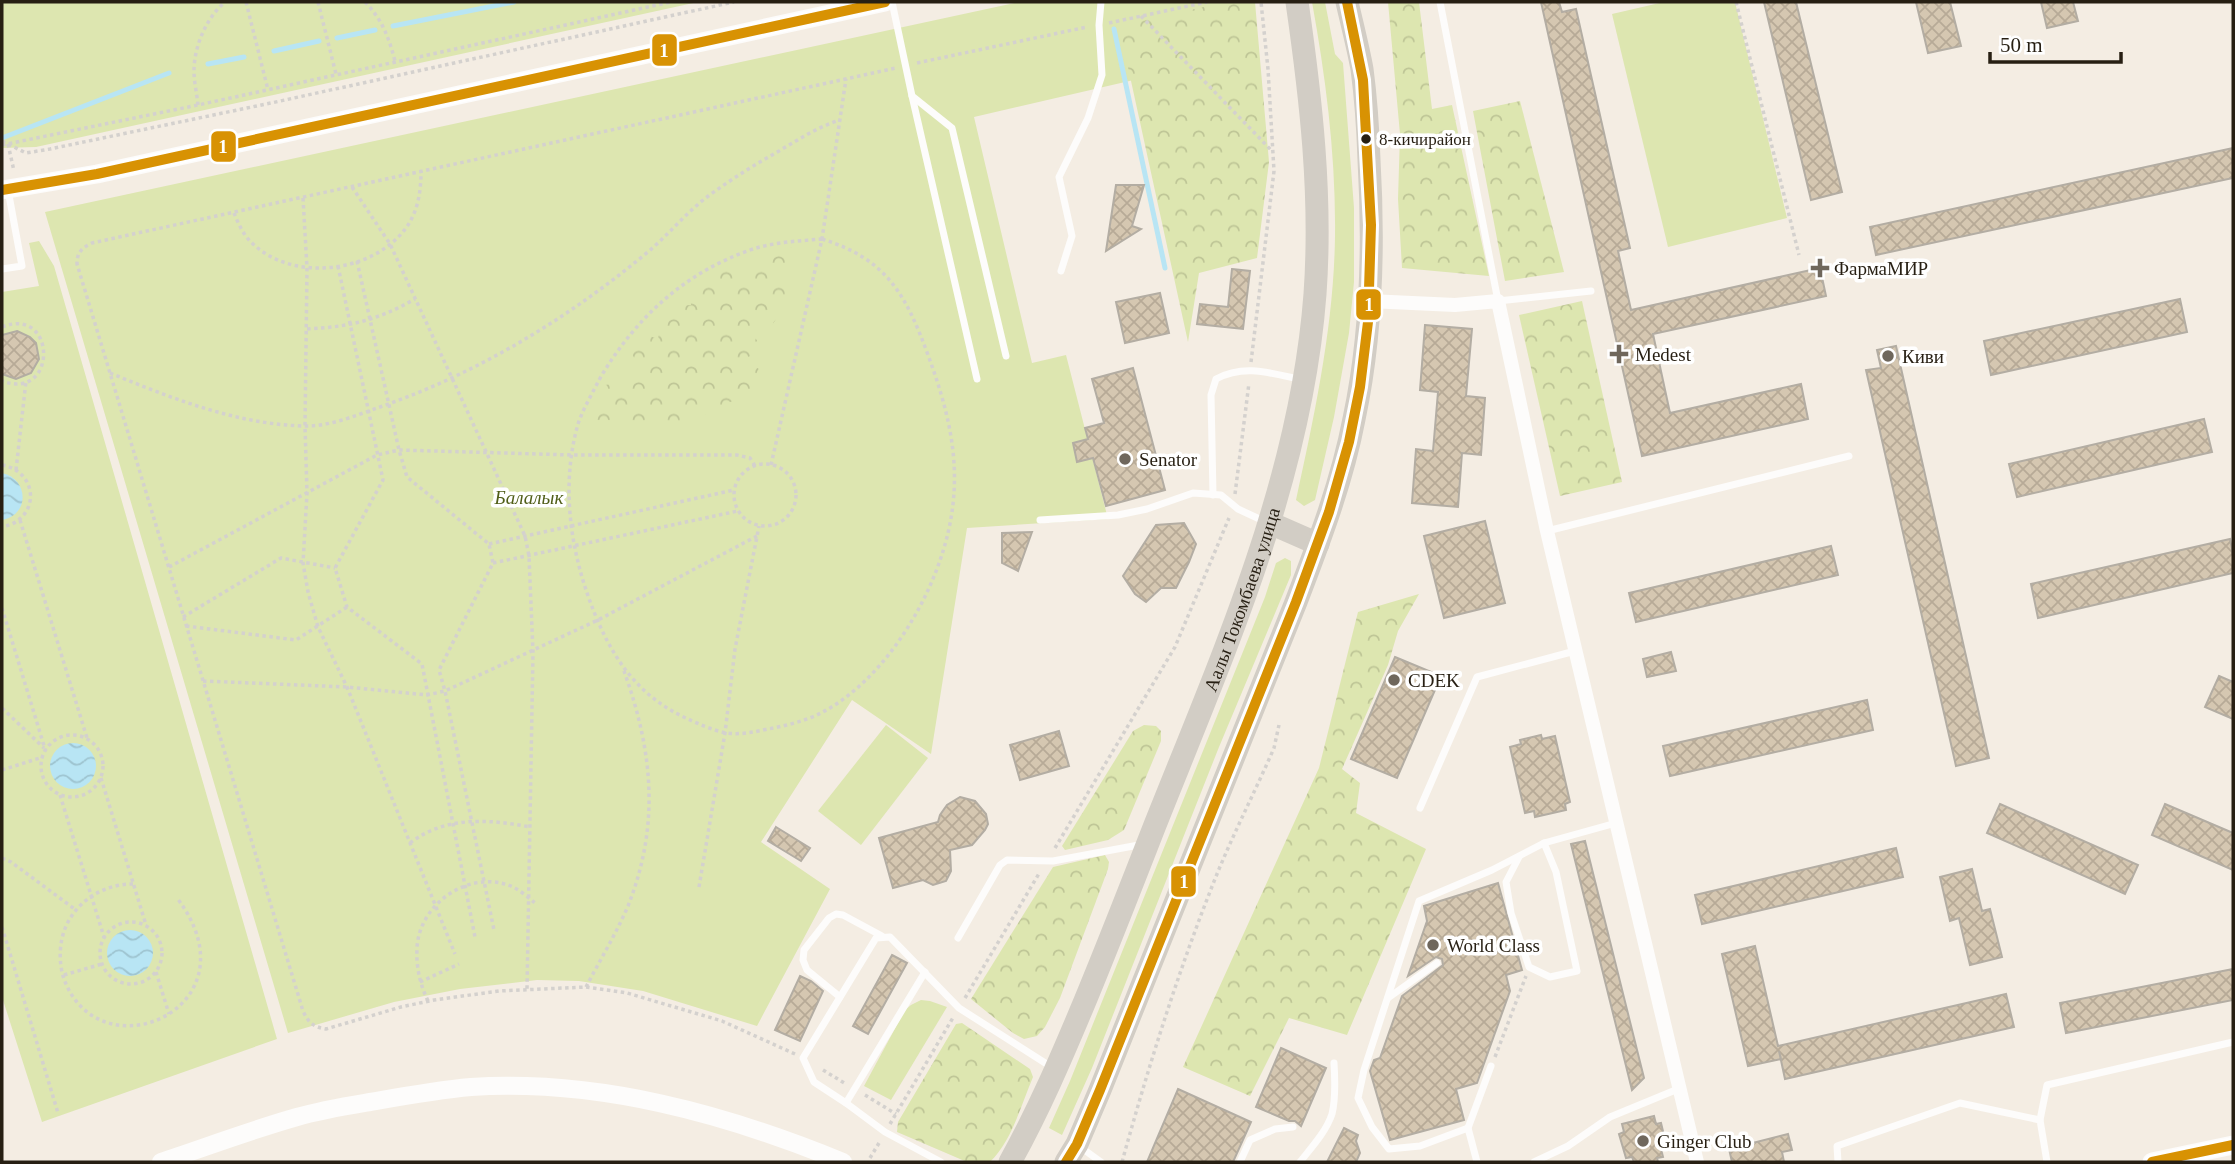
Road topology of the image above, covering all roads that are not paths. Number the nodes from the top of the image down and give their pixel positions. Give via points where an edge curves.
1 (885, 2) edge
2 (892, 2) edge
3 (1101, 2) edge
4 (1297, 2) edge
5 (1347, 2) edge
6 (1440, 2) edge
7 (912, 96) junction
8 (8, 184) edge
9 (2, 269) edge
10 (1061, 271) dead end
11 (1591, 290) dead end
12 (1369, 301) junction
13 (1498, 301) junction
14 (1006, 356) dead end
15 (977, 379) dead end
16 (1303, 380) junction
17 (1849, 456) dead end
18 (1213, 495) junction
19 (1040, 520) dead end
20 (1270, 523) junction
21 (1547, 531) junction
22 (1318, 544) junction
23 (1576, 651) junction
24 (1420, 808) dead end
25 (1616, 823) junction
26 (1544, 843) junction
27 (1148, 844) junction
28 (1520, 856) junction
29 (882, 936) junction
30 (958, 938) dead end
31 (1437, 963) dead end
32 (925, 972) junction
33 (840, 996) junction
34 (1387, 998) junction
35 (2233, 1042) edge
36 (1334, 1063) dead end
37 (1491, 1066) road end
38 (1056, 1070) junction
39 (1678, 1089) junction
40 (846, 1102) junction
41 (2040, 1120) junction
42 (1293, 1127) dead end
43 (1468, 1128) junction
44 (2233, 1145) edge
45 (1072, 1153) edge
46 (161, 1162) edge
47 (843, 1162) edge
48 (941, 1162) edge
49 (1010, 1162) edge
50 (1101, 1162) edge
51 (1240, 1162) edge
52 (1300, 1162) edge
53 (1477, 1162) edge
54 (1534, 1162) edge
55 (1697, 1162) edge
56 (1838, 1162) edge
57 (2048, 1162) edge
58 (2152, 1162) edge

1 - 8 main road via 97,174
2 - 7 lane
3 - 10 lane via 1102,75 1088,118 1059,177 1072,236
4 - 16 main road, Аалы Токомбаева улица via 1318,205 1315,298
5 - 12 main road via 1362,69 1368,130 1372,206
6 - 13 lane
7 - 14 lane via 952,128
7 - 15 lane
8 - 9 lane via 22,266
11 - 13 lane
12 - 13 street via 1455,305
12 - 22 main road via 1354,420
13 - 21 street
16 - 18 lane via 1250,369 1216,379 1211,395
16 - 20 main road, Аалы Токомбаева улица
17 - 21 lane
18 - 19 lane via 1193,493 1118,515
18 - 20 lane via 1221,495 1234,507
20 - 22 main road
20 - 27 main road, Аалы Токомбаева улица via 1251,583
21 - 23 street
22 - 45 main road
23 - 24 lane via 1477,677
23 - 25 street
25 - 26 lane
25 - 39 street
26 - 28 lane
26 - 28 lane via 1556,872 1577,971 1550,977 1529,967 1506,882
27 - 30 lane via 1048,860 1007,860
27 - 38 main road, Аалы Токомбаева улица
28 - 34 lane via 1419,901
29 - 32 lane via 890,937
29 - 33 lane via 876,938
29 - 33 lane via 836,914 804,950 807,970
31 - 34 lane
32 - 38 lane via 959,1008
32 - 40 lane
33 - 40 lane via 803,1058 814,1082
34 - 43 lane via 1358,1098 1371,1128 1389,1149 1420,1146
35 - 41 lane via 2047,1085
36 - 52 lane via 1332,1113
37 - 43 lane
38 - 49 main road, Аалы Токомбаева улица
39 - 54 lane via 1611,1117
39 - 55 street
40 - 48 lane via 885,1132
41 - 56 lane via 1960,1103 1837,1146
41 - 57 lane
42 - 51 lane via 1250,1140
43 - 53 lane
44 - 58 main road
45 - 50 lane
46 - 47 street via 299,1116 471,1087 570,1090 635,1098 690,1110

